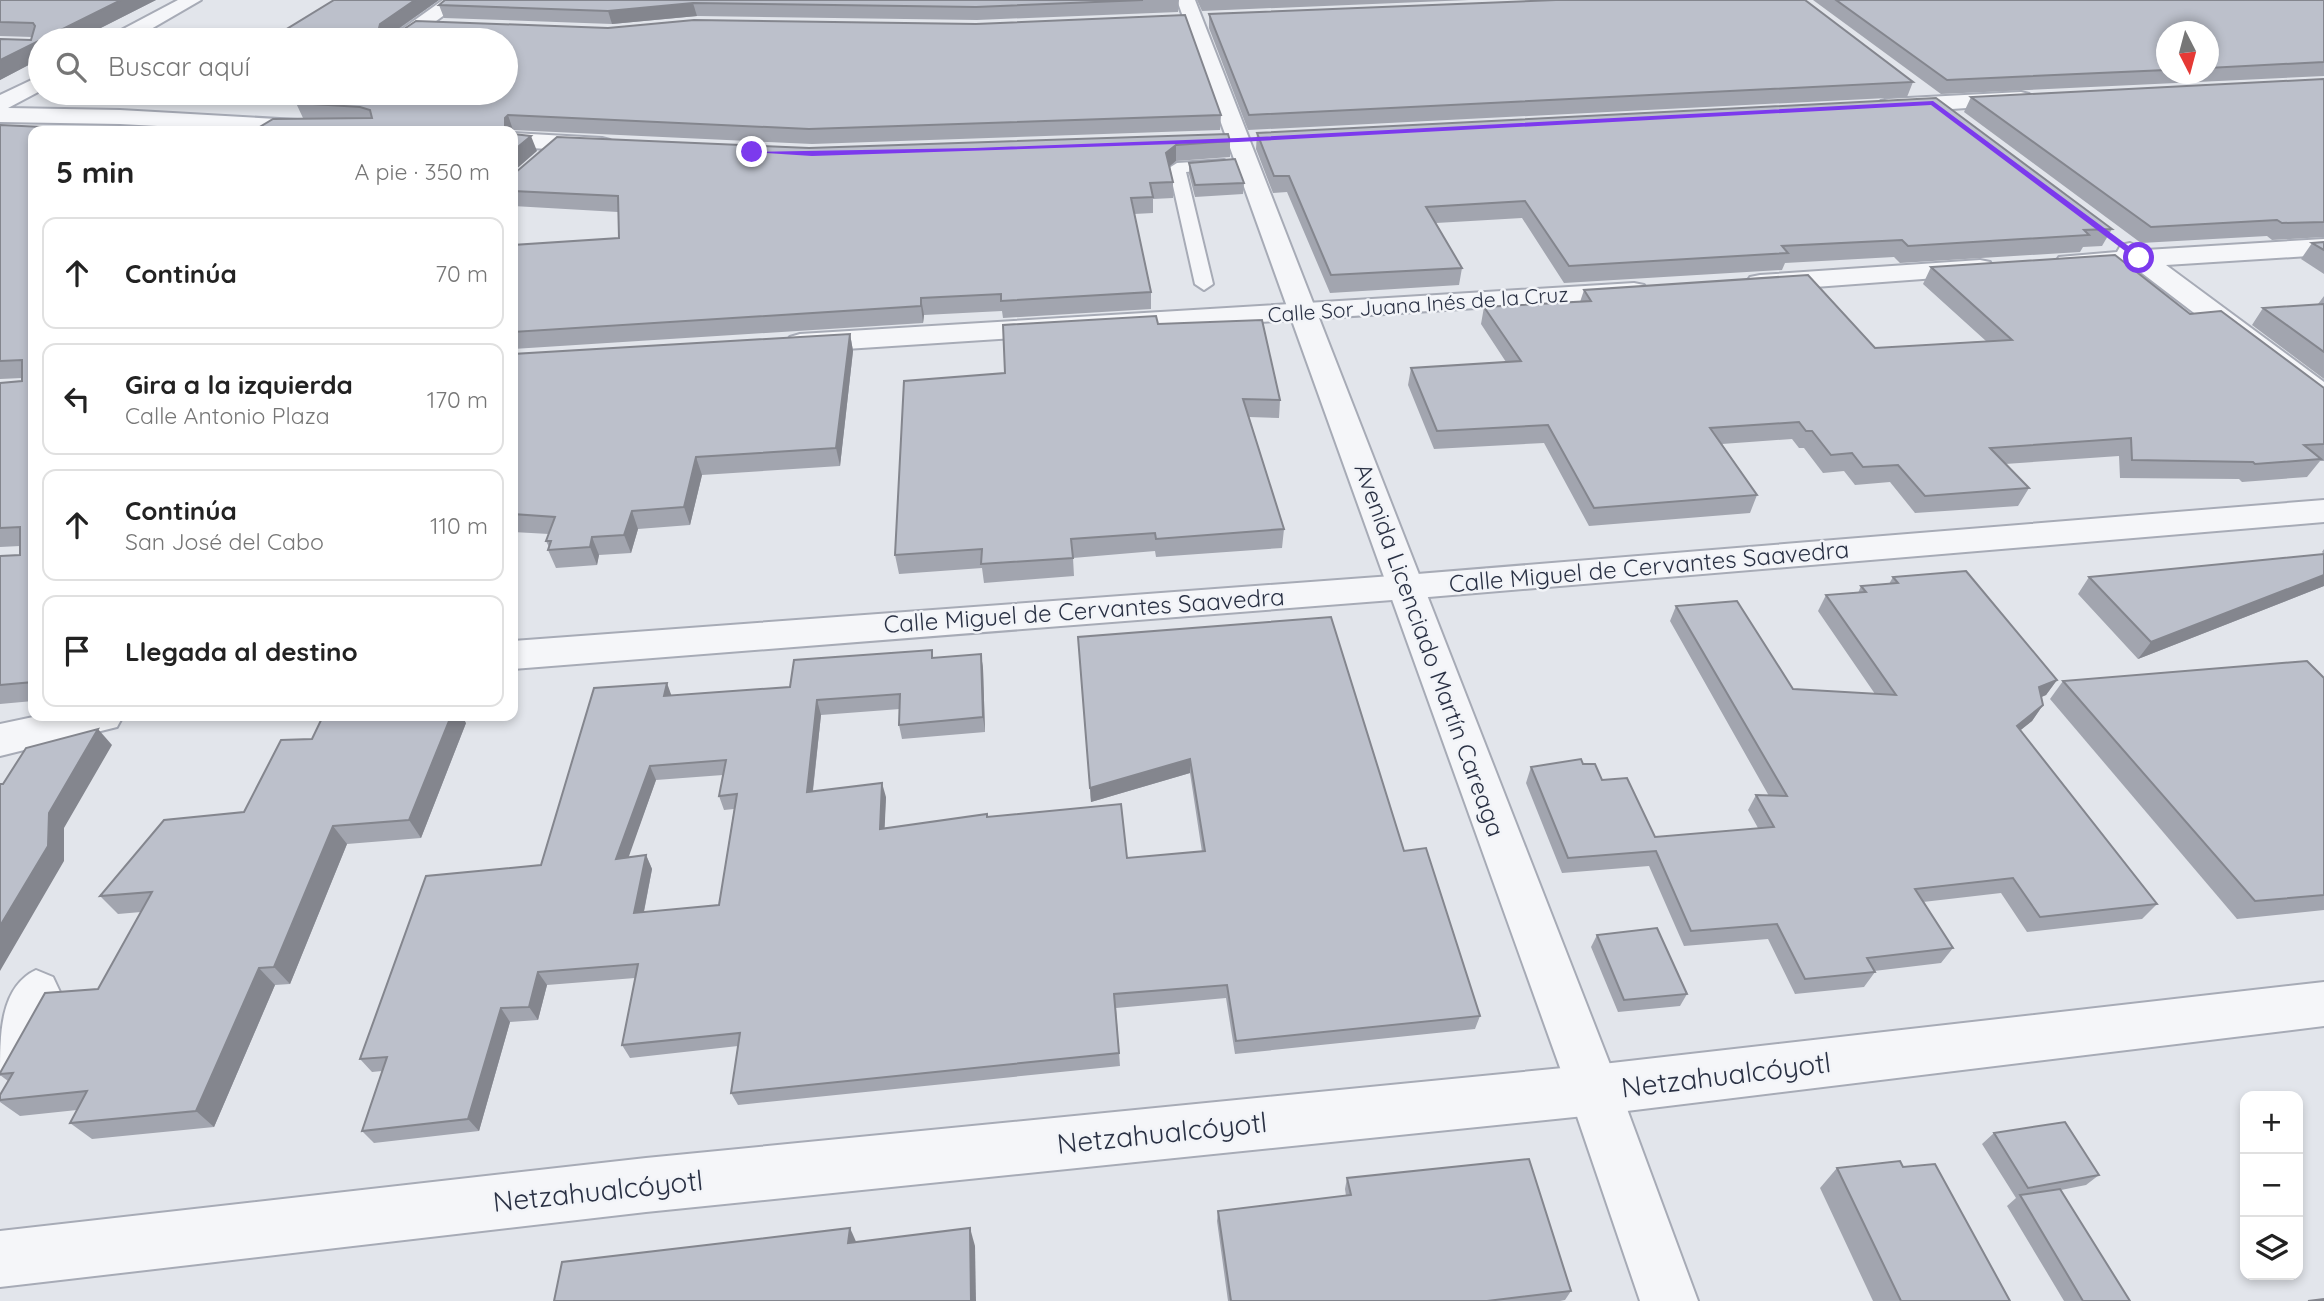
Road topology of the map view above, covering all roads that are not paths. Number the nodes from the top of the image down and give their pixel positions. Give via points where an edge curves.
1 (192, 0) edge
2 (456, 0) edge
3 (1192, 15) edge
4 (418, 26) junction
5 (446, 27) edge
6 (140, 28) edge
7 (415, 28) edge
8 (1901, 79) edge
9 (28, 89) edge
10 (2045, 98) edge
11 (1933, 103) junction
12 (0, 104) edge
13 (301, 106) edge
14 (1863, 107) edge
15 (0, 115) edge
16 (272, 125) junction
17 (288, 126) edge
18 (1965, 128) edge
19 (518, 140) edge
20 (559, 143) junction
21 (1240, 146) junction
22 (625, 147) edge
23 (540, 159) edge
24 (2107, 234) edge
25 (2324, 247) edge
26 (2139, 258) junction
27 (2042, 264) edge
28 (2000, 267) edge
29 (1204, 284) dead end
30 (1735, 284) edge
31 (1666, 289) edge
32 (1304, 313) junction
33 (776, 344) edge
34 (2324, 397) edge
35 (2324, 510) edge
36 (1405, 587) junction
37 (518, 655) edge
38 (82, 721) edge
39 (0, 740) edge
40 (36, 992) dead end
41 (2324, 1004) edge
42 (0, 1051) edge
43 (1594, 1090) junction
44 (0, 1259) edge
45 (1669, 1301) edge

1 - 6 street
2 - 4 street
3 - 21 street, Avenida Licenciado Martín Careaga
4 - 5 street
4 - 7 street
8 - 11 street
9 - 12 street
10 - 11 street
11 - 14 street
11 - 18 street
13 - 16 street
15 - 16 street
16 - 17 street
19 - 20 street
20 - 22 street
20 - 23 lane
21 - 29 lane via 1177,168
21 - 32 street, Avenida Licenciado Martín Careaga
24 - 26 street
25 - 26 street
26 - 27 street
26 - 34 street
28 - 30 street
31 - 32 street, Calle Sor Juana Inés de la Cruz
32 - 33 street, Calle Sor Juana Inés de la Cruz
32 - 36 street, Avenida Licenciado Martín Careaga
35 - 36 street, Calle Miguel de Cervantes Saavedra
36 - 37 street, Calle Miguel de Cervantes Saavedra
36 - 43 street, Avenida Licenciado Martín Careaga
38 - 39 street
40 - 42 street
41 - 43 street, Netzahualcóyotl
43 - 44 street, Netzahualcóyotl via 646,1185
43 - 45 street, Avenida Licenciado Martín Careaga

